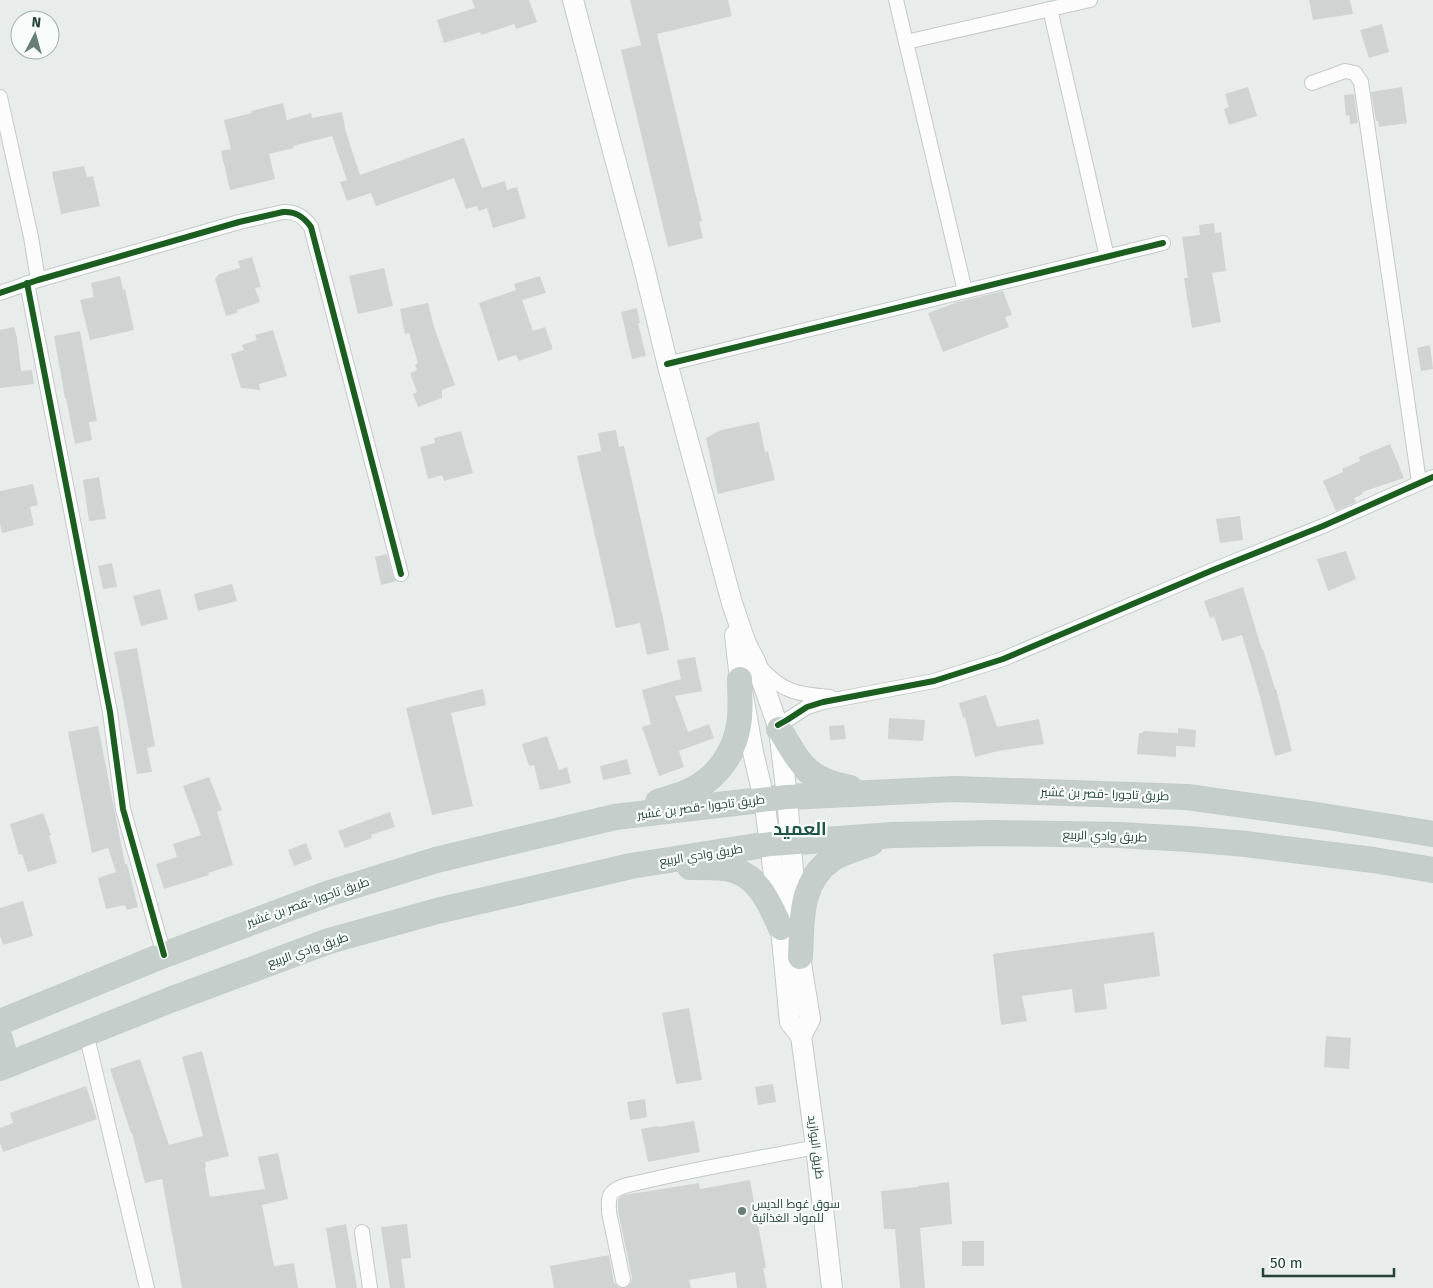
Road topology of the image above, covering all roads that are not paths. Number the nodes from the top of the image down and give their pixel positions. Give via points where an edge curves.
1 (573, 0) edge
2 (896, 0) edge
3 (1090, 0) edge
4 (1050, 9) junction
5 (906, 42) junction
6 (1312, 83) dead end
7 (0, 97) edge
8 (1163, 243) dead end
9 (1106, 257) junction
10 (32, 282) junction
11 (965, 292) junction
12 (0, 293) edge
13 (667, 364) junction
14 (1433, 476) edge
15 (1419, 482) junction
16 (402, 574) dead end
17 (748, 670) junction
18 (841, 698) junction
19 (778, 727) junction
20 (873, 793) junction
21 (787, 797) junction
22 (764, 799) junction
23 (614, 817) junction
24 (1433, 834) edge
25 (893, 835) junction
26 (780, 843) junction
27 (631, 866) junction
28 (1433, 870) edge
29 (781, 928) junction
30 (164, 955) junction
31 (800, 957) junction
32 (0, 1022) edge
33 (86, 1033) junction
34 (801, 1036) junction
35 (0, 1039) edge
36 (4, 1067) edge
37 (816, 1147) junction
38 (362, 1232) dead end
39 (623, 1280) dead end
40 (147, 1288) edge
41 (370, 1288) edge
42 (832, 1288) edge

1 - 13 main road
2 - 5 street
3 - 4 street
4 - 5 street
4 - 9 street
5 - 11 street
6 - 15 street via 1345,71 1355,73 1361,82
7 - 10 street via 30,237
8 - 9 street
9 - 11 street
10 - 12 street
10 - 16 street via 238,222 289,212 304,218 311,228
10 - 30 street via 108,702 123,809
11 - 13 street
13 - 17 main road
14 - 15 street
15 - 18 street via 1324,526 1003,659 934,681
17 - 18 street via 770,678 790,691
17 - 19 main road
17 - 22 main road via 753,752
17 - 23 highway via 737,737 716,773 693,790
18 - 19 street via 807,707
19 - 20 highway via 801,764 820,780
19 - 21 main road
20 - 21 highway, طريق تاجورا -قصر بن غشير
20 - 24 highway, طريق تاجورا -قصر بن غشير via 954,789 1187,797
21 - 22 highway, طريق تاجورا -قصر بن غشير
21 - 26 main road
22 - 23 highway, طريق تاجورا -قصر بن غشير
22 - 26 main road
23 - 30 highway, طريق تاجورا -قصر بن غشير via 436,860 327,894
25 - 26 highway, طريق وادي الربيع
25 - 28 highway, طريق وادي الربيع via 994,833 1188,839
25 - 31 highway via 834,858 811,881 805,896
26 - 27 highway, طريق وادي الربيع
26 - 29 main road
26 - 31 main road
27 - 29 highway via 737,871 763,891
27 - 33 highway, طريق وادي الربيع via 437,911 329,941
29 - 34 main road via 790,1022
30 - 32 highway, طريق تاجورا -قصر بن غشير
31 - 34 main road via 810,1019
33 - 36 highway, طريق وادي الربيع
33 - 40 street
34 - 37 main road, طريق البوازيد
35 - 36 highway
37 - 39 street via 672,1175 615,1190 609,1201
37 - 42 main road, طريق البوازيد
38 - 41 street

